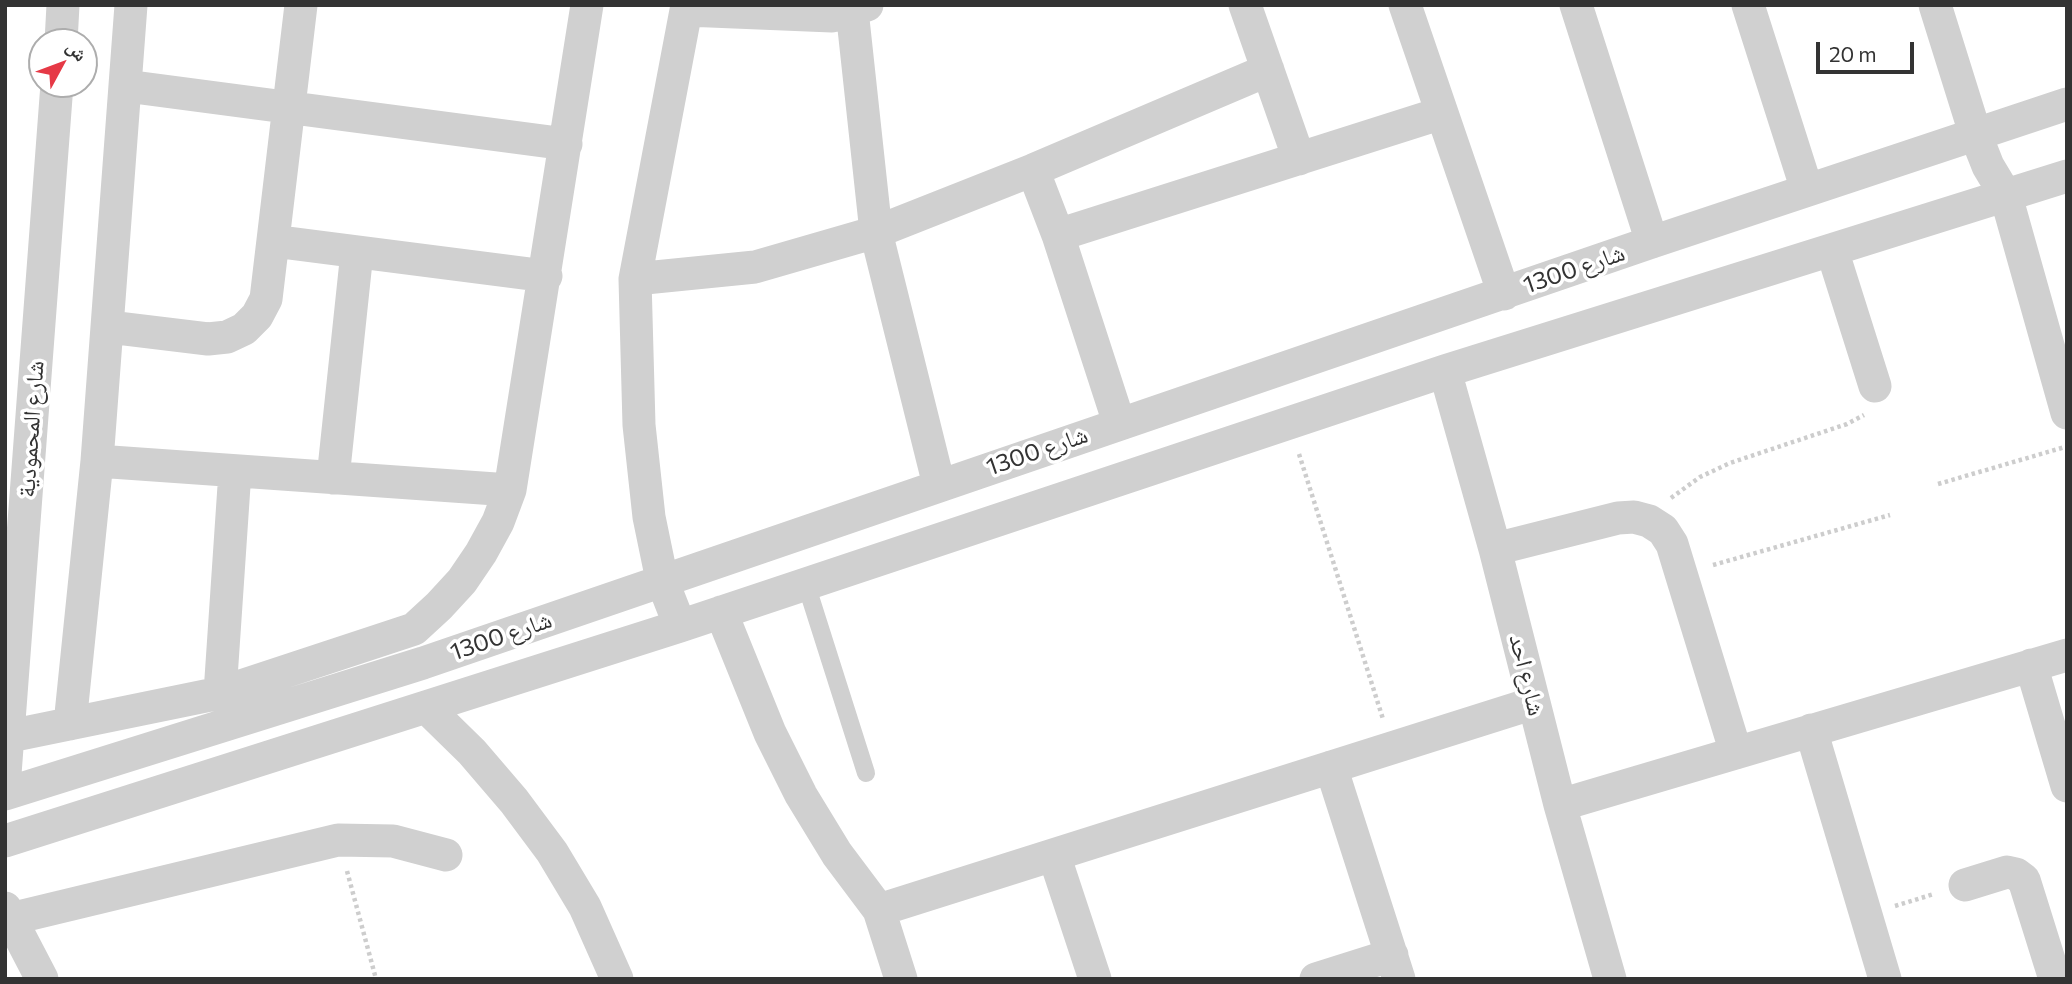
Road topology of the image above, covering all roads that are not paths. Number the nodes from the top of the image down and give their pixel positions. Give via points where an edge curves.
1 (63, 5) edge
2 (131, 5) edge
3 (301, 5) edge
4 (587, 5) edge
5 (1245, 5) edge
6 (1405, 5) edge
7 (1576, 5) edge
8 (1748, 5) edge
9 (1936, 5) edge
10 (687, 8) edge
11 (860, 8) edge
12 (62, 28) edge
13 (1268, 70) junction
14 (126, 86) junction
15 (56, 98) edge
16 (2067, 104) edge
17 (289, 107) junction
18 (1442, 113) junction
19 (1975, 133) junction
20 (566, 144) junction
21 (1299, 159) junction
22 (1033, 170) junction
23 (2067, 176) edge
24 (1807, 190) junction
25 (2006, 195) junction
26 (876, 232) junction
27 (1058, 235) junction
28 (273, 242) junction
29 (1652, 242) junction
30 (1832, 250) junction
31 (357, 252) junction
32 (546, 275) junction
33 (635, 279) junction
34 (1504, 294) junction
35 (108, 327) junction
36 (1444, 371) junction
37 (2062, 375) edge
38 (1875, 386) road end
39 (2067, 413) edge
40 (1119, 424) junction
41 (97, 461) junction
42 (235, 471) junction
43 (333, 478) junction
44 (939, 485) junction
45 (510, 490) junction
46 (1495, 549) junction
47 (662, 580) junction
48 (806, 584) junction
49 (721, 612) junction
50 (680, 626) junction
51 (2067, 654) edge
52 (2031, 665) junction
53 (220, 693) junction
54 (1534, 703) junction
55 (426, 707) junction
56 (70, 724) junction
57 (1811, 730) junction
58 (7, 737) edge
59 (1736, 753) junction
60 (1331, 767) junction
61 (866, 773) dead end
62 (5, 774) edge
63 (2067, 786) edge
64 (5, 794) edge
65 (1560, 805) junction
66 (5, 841) edge
67 (446, 855) dead end
68 (1054, 855) junction
69 (1965, 885) road end
70 (879, 909) junction
71 (8, 913) edge
72 (1395, 967) edge
73 (42, 979) edge
74 (617, 979) edge
75 (901, 979) edge
76 (1095, 979) edge
77 (1316, 979) edge
78 (1610, 979) edge
79 (1885, 979) edge
80 (2055, 979) edge

1 - 12 street
2 - 14 street
3 - 17 street
4 - 20 street
5 - 13 street
6 - 18 street
7 - 29 street
8 - 24 street
9 - 19 street
10 - 11 street via 832,16
10 - 33 street
11 - 26 street
13 - 21 street
13 - 22 street
14 - 17 street
14 - 35 street
15 - 58 street, شارع المحمودية
16 - 19 street, شارع 1300
17 - 20 street
17 - 28 street
18 - 21 street
18 - 34 street
19 - 24 street, شارع 1300
19 - 25 street
20 - 32 street
21 - 27 street
22 - 26 street
22 - 27 street
23 - 25 street, شارع 1300
24 - 29 street, شارع 1300
25 - 30 street, شارع 1300
25 - 37 street
26 - 33 street via 755,267
26 - 44 street
27 - 40 street
28 - 31 street
28 - 35 street via 266,299 257,316 227,337 208,339
29 - 34 street, شارع 1300
30 - 36 street, شارع 1300
30 - 38 street
31 - 32 street
31 - 43 street
32 - 45 street
33 - 47 street via 639,425 649,517
34 - 40 street, شارع 1300
35 - 41 street
36 - 46 street, شارع احد
36 - 48 street, شارع 1300
37 - 39 street
40 - 44 street, شارع 1300
41 - 42 street
41 - 56 street
42 - 43 street
42 - 53 street
43 - 45 street
44 - 47 street, شارع 1300
45 - 53 street via 498,522 469,571 414,629
46 - 54 street, شارع احد
46 - 59 street via 1618,518 1634,517 1663,530 1672,544
47 - 50 street
47 - 64 street, شارع 1300 via 422,663
48 - 49 street, شارع 1300
48 - 61 lane
49 - 50 street, شارع 1300
49 - 70 street via 770,733 801,795 837,855
50 - 55 street, شارع 1300
51 - 52 street
52 - 57 street
52 - 63 street
53 - 56 street
54 - 60 street
54 - 65 street, شارع احد
55 - 66 street, شارع 1300
55 - 74 street via 472,752 552,852 585,907
56 - 58 street
57 - 59 street
57 - 79 street
58 - 62 street, شارع المحمودية
59 - 65 street
60 - 68 street
60 - 72 street
65 - 78 street, شارع احد
67 - 71 street via 393,841 338,840
68 - 70 street
68 - 76 street
69 - 80 street via 2007,872 2024,880
70 - 75 street
71 - 73 street
72 - 77 street

